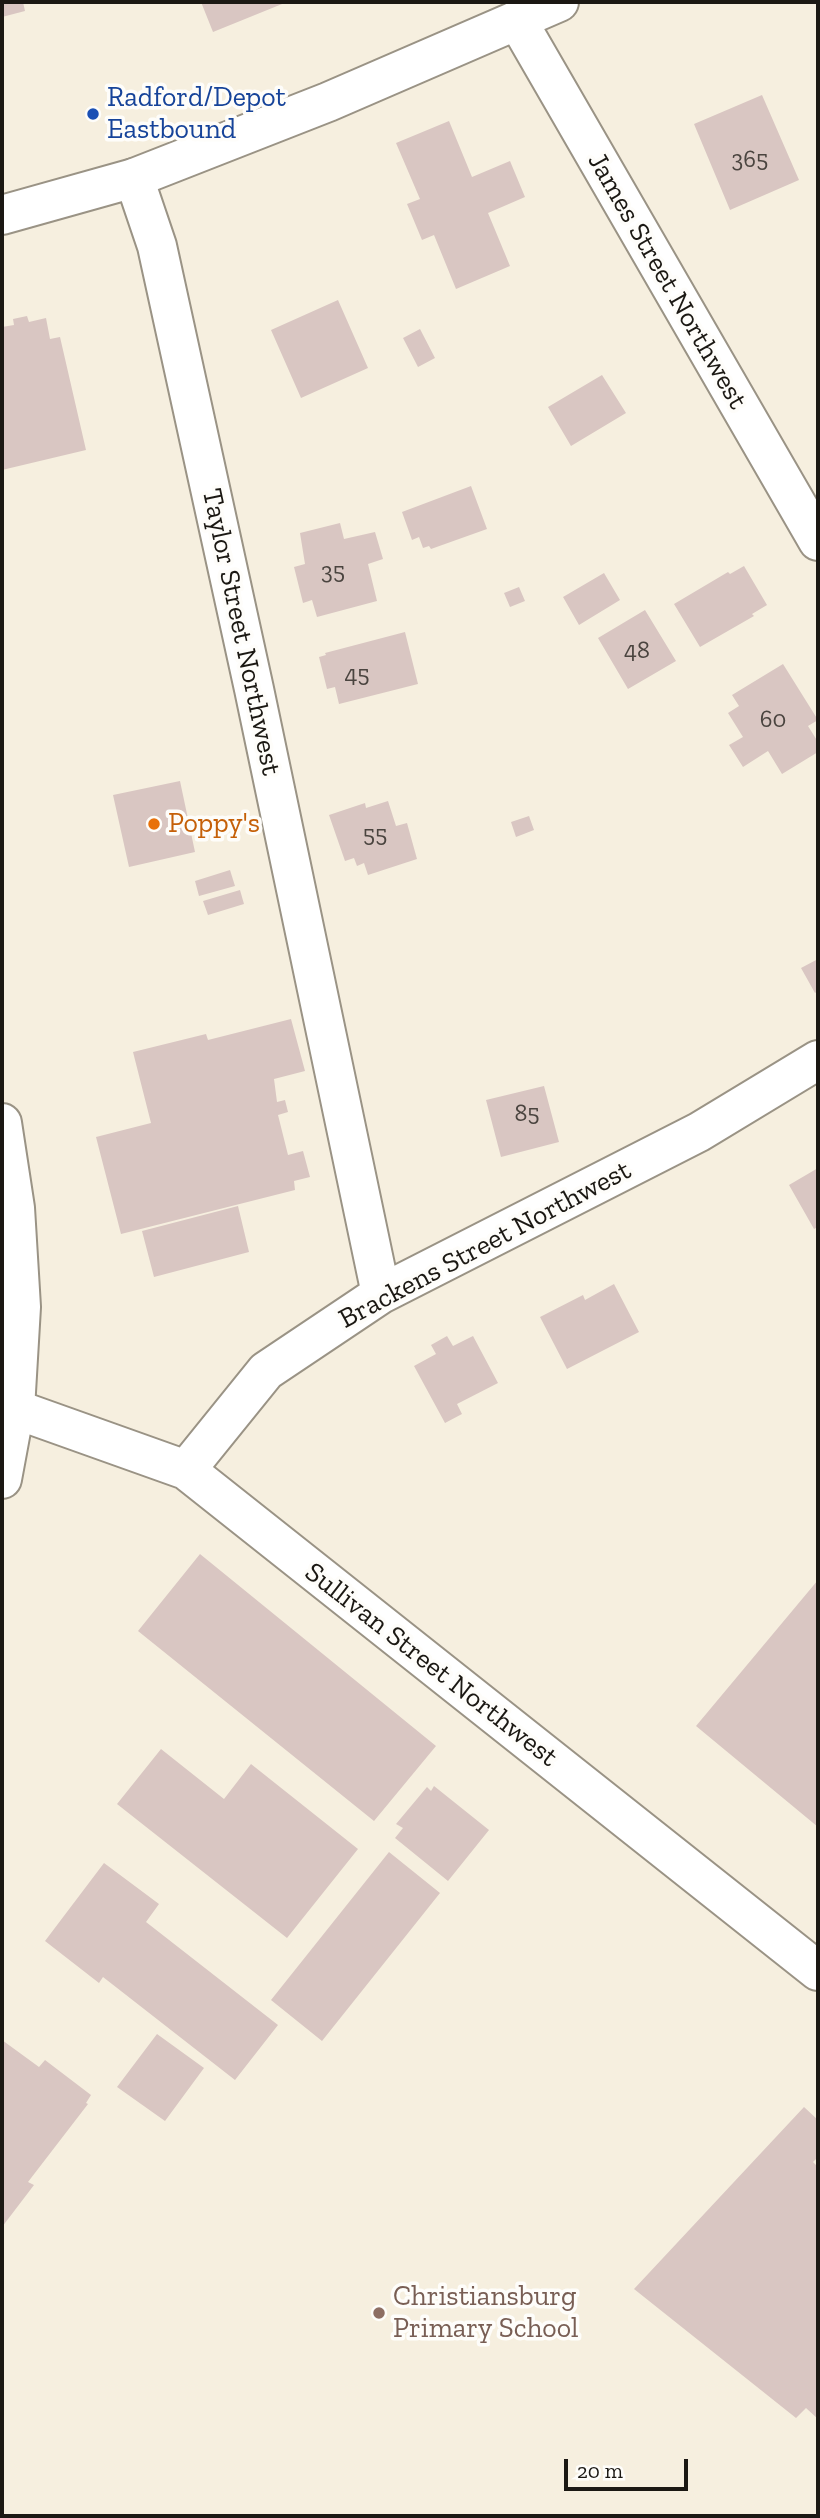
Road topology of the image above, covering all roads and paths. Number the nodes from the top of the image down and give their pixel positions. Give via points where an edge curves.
1 (559, 2) edge
2 (517, 20) junction
3 (134, 178) junction
4 (2, 215) edge
5 (818, 541) edge
6 (818, 1060) edge
7 (2, 1124) edge
8 (381, 1294) junction
9 (16, 1409) junction
10 (186, 1471) junction
11 (2, 1479) edge
12 (818, 1971) edge

1 - 2 street
2 - 3 street via 328,102
2 - 5 street, James Street Northwest
3 - 4 street
3 - 8 street, Taylor Street Northwest via 157,246
6 - 8 street, Brackens Street Northwest via 699,1132
7 - 9 street via 15,1208 21,1307
8 - 10 street, Brackens Street Northwest via 266,1371
9 - 10 street, Sullivan Street Northwest
9 - 11 street
10 - 12 street, Sullivan Street Northwest

